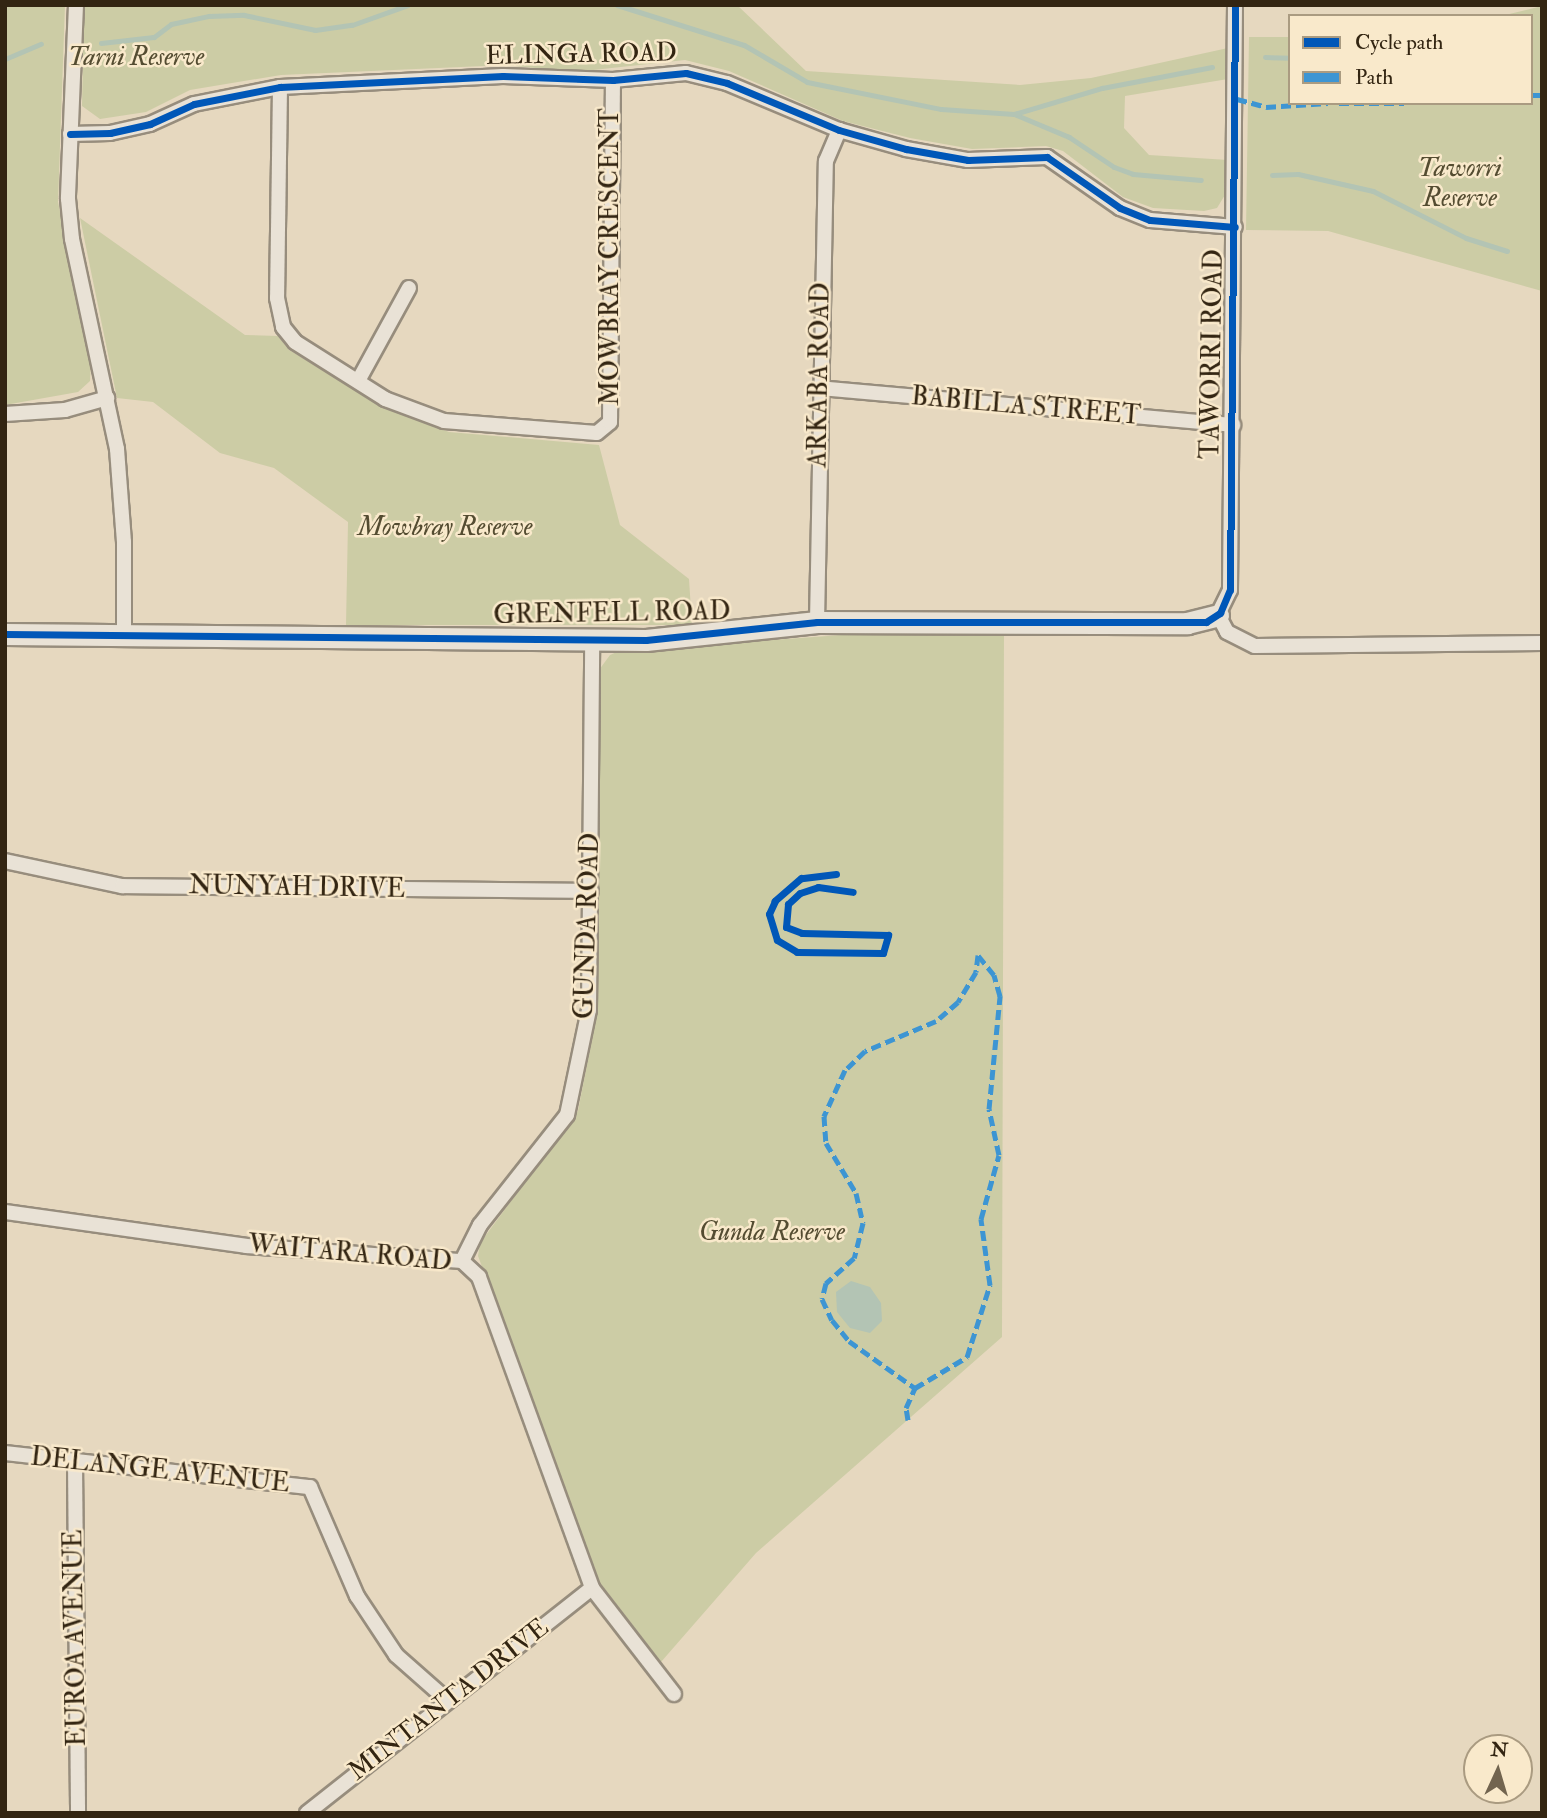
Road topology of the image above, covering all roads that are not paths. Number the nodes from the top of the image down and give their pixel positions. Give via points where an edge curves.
1 (76, 5) edge
2 (1235, 5) edge
3 (612, 80) junction
4 (280, 87) junction
5 (839, 130) junction
6 (70, 134) junction
7 (1235, 227) junction
8 (409, 288) dead end
9 (358, 381) junction
10 (819, 388) junction
11 (107, 398) junction
12 (5, 414) edge
13 (1233, 425) junction
14 (1218, 615) junction
15 (817, 622) junction
16 (5, 634) edge
17 (124, 635) junction
18 (592, 639) junction
19 (1542, 643) edge
20 (5, 861) edge
21 (591, 891) junction
22 (5, 1212) edge
23 (462, 1261) junction
24 (5, 1453) edge
25 (75, 1462) junction
26 (593, 1588) junction
27 (674, 1694) dead end
28 (447, 1700) junction
29 (78, 1813) edge
30 (307, 1813) edge

1 - 6 street
2 - 7 street, TAWORRI ROAD
3 - 4 street, ELINGA ROAD via 503,76
3 - 5 street, ELINGA ROAD via 686,73 727,83
3 - 9 street, MOWBRAY CRESCENT via 610,422 597,433 443,421 385,399
4 - 6 street, ELINGA ROAD via 194,104 150,124 110,133
4 - 9 street, MOWBRAY CRESCENT via 276,254 283,327 295,342
5 - 7 street, ELINGA ROAD via 968,160 1047,157 1120,208 1150,220
5 - 10 street, ARKABA ROAD via 826,161
6 - 11 street via 72,239
7 - 13 street, TAWORRI ROAD
8 - 9 street
10 - 13 street, BABILLA STREET
10 - 15 street, ARKABA ROAD
11 - 12 street via 65,410
11 - 17 street via 122,487
13 - 14 street, TAWORRI ROAD via 1230,590
14 - 15 street, GRENFELL ROAD via 1187,623
14 - 19 street via 1227,632 1255,646
15 - 18 street, GRENFELL ROAD via 696,637
16 - 17 street, GRENFELL ROAD
17 - 18 street, GRENFELL ROAD
18 - 21 street, GUNDA ROAD
20 - 21 street, NUNYAH DRIVE via 122,886
21 - 23 street, GUNDA ROAD via 589,1010 567,1115 480,1225
22 - 23 street, WAITARA ROAD via 246,1245
23 - 26 street, WAITARA ROAD via 479,1278
24 - 25 street, DELANGE AVENUE
25 - 28 street, DELANGE AVENUE via 310,1487 363,1606 396,1655
25 - 29 street, EUROA AVENUE
26 - 27 street, WAITARA ROAD
26 - 28 street, MINTANTA DRIVE
28 - 30 street, MINTANTA DRIVE

